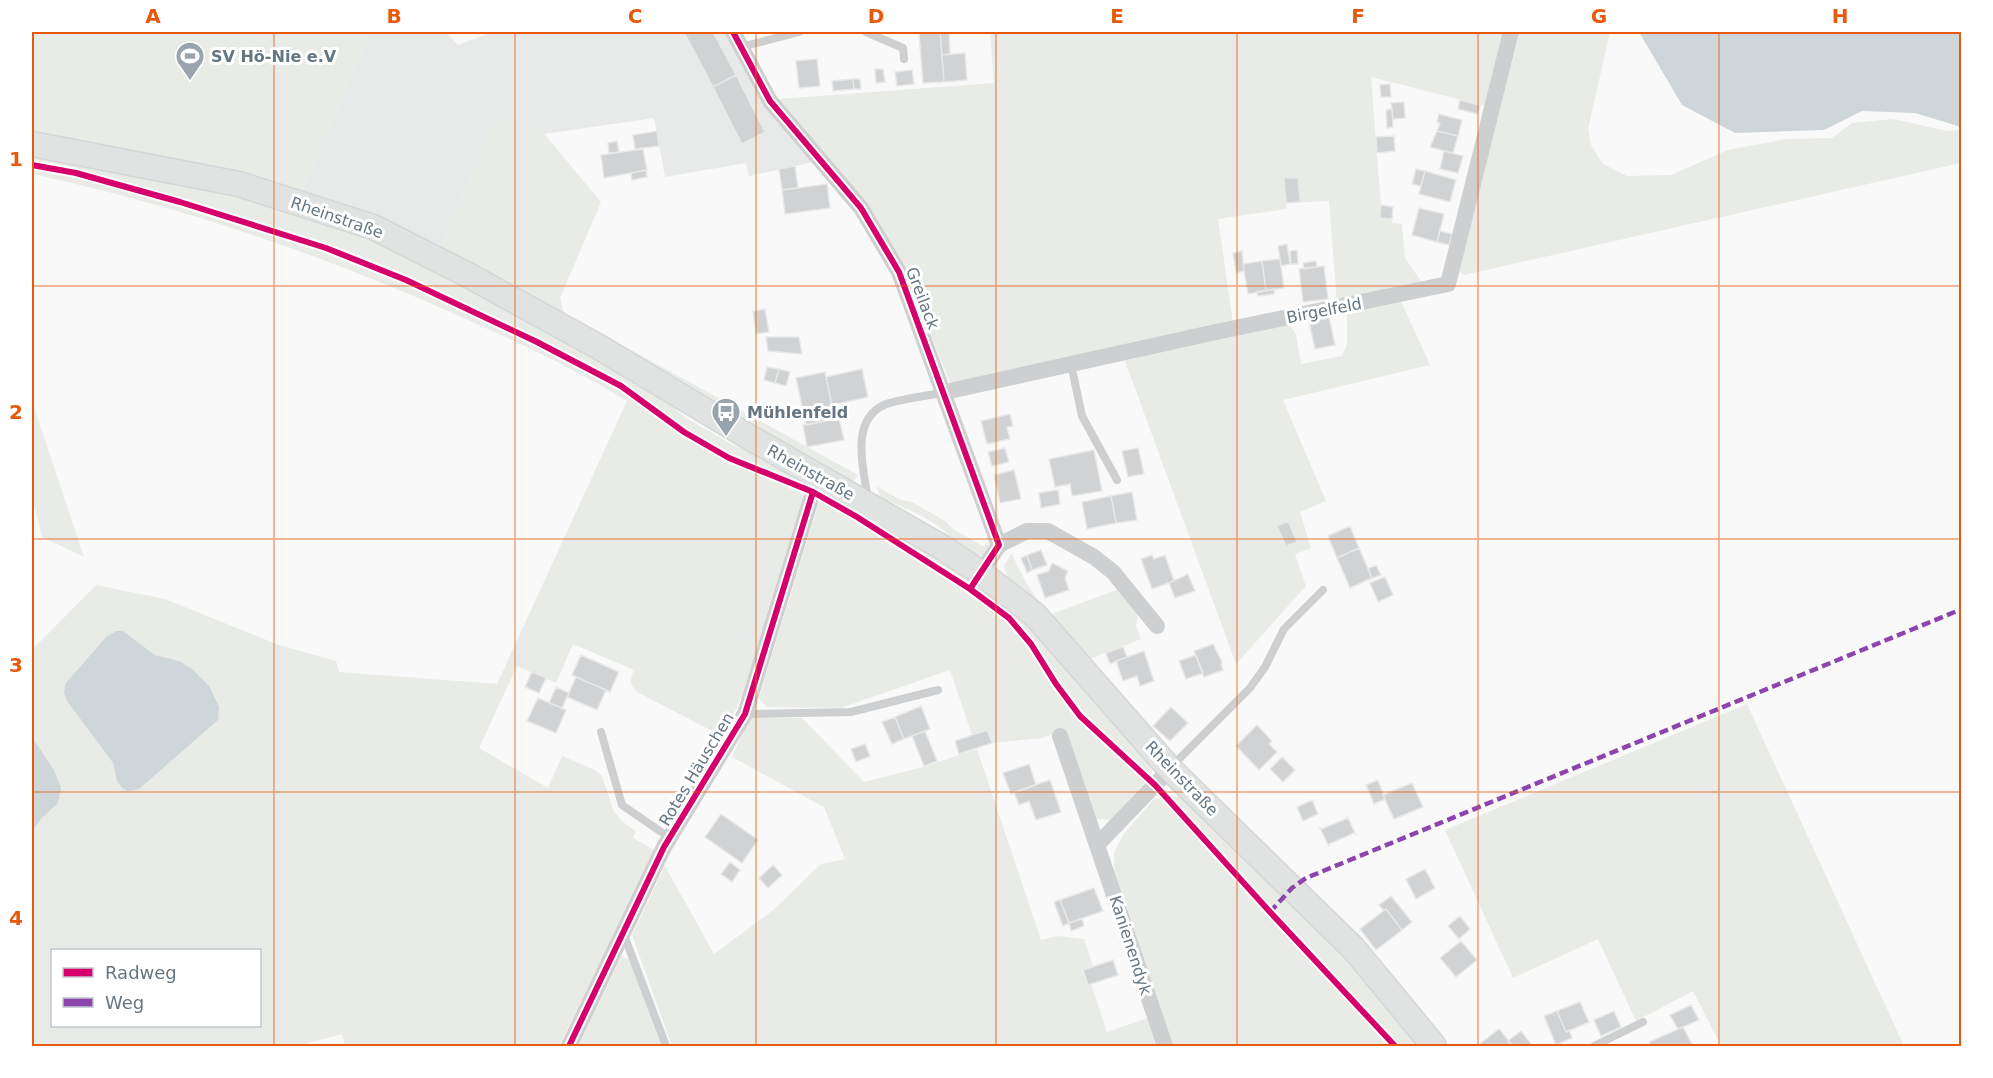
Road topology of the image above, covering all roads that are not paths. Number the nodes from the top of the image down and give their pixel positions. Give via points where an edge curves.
1 (733, 32) edge
2 (800, 32) edge
3 (866, 32) edge
4 (1511, 32) edge
5 (740, 47) junction
6 (904, 59) dead end
7 (32, 144) edge
8 (1071, 364) junction
9 (945, 392) junction
10 (818, 476) junction
11 (1117, 480) dead end
12 (868, 504) junction
13 (999, 545) junction
14 (981, 573) junction
15 (1323, 590) dead end
16 (1157, 626) dead end
17 (938, 690) dead end
18 (745, 714) junction
19 (600, 732) dead end
20 (1060, 736) dead end
21 (1170, 769) junction
22 (670, 838) junction
23 (1098, 844) junction
24 (624, 935) junction
25 (1643, 1022) dead end
26 (569, 1047) edge
27 (666, 1047) edge
28 (1165, 1047) edge
29 (1434, 1047) edge
30 (1594, 1047) edge

1 - 5 street, Greilack
2 - 5 lane
3 - 6 lane via 903,48
4 - 8 street, Birgelfeld via 1448,285
5 - 9 street, Greilack via 770,101 861,208 899,272
7 - 10 main road, Rheinstraße via 239,184 372,227 599,347
8 - 9 street, Birgelfeld
8 - 11 lane via 1082,416
9 - 12 lane via 883,405 868,419 860,441
9 - 13 street, Greilack
10 - 12 main road, Rheinstraße
10 - 18 street, Rotes Häuschen
12 - 14 main road, Rheinstraße
13 - 14 street
13 - 16 street via 1027,531 1048,531 1113,572
14 - 21 main road, Rheinstraße via 1035,615
15 - 21 lane via 1284,629 1250,688
17 - 18 lane via 851,712
18 - 22 street, Rotes Häuschen
19 - 22 lane via 622,804
20 - 23 street, Kanienendyk
21 - 23 street
21 - 29 main road, Rheinstraße via 1354,949
22 - 24 street, Rotes Häuschen
23 - 28 street, Kanienendyk
24 - 26 street, Rotes Häuschen
24 - 27 lane
25 - 30 lane

